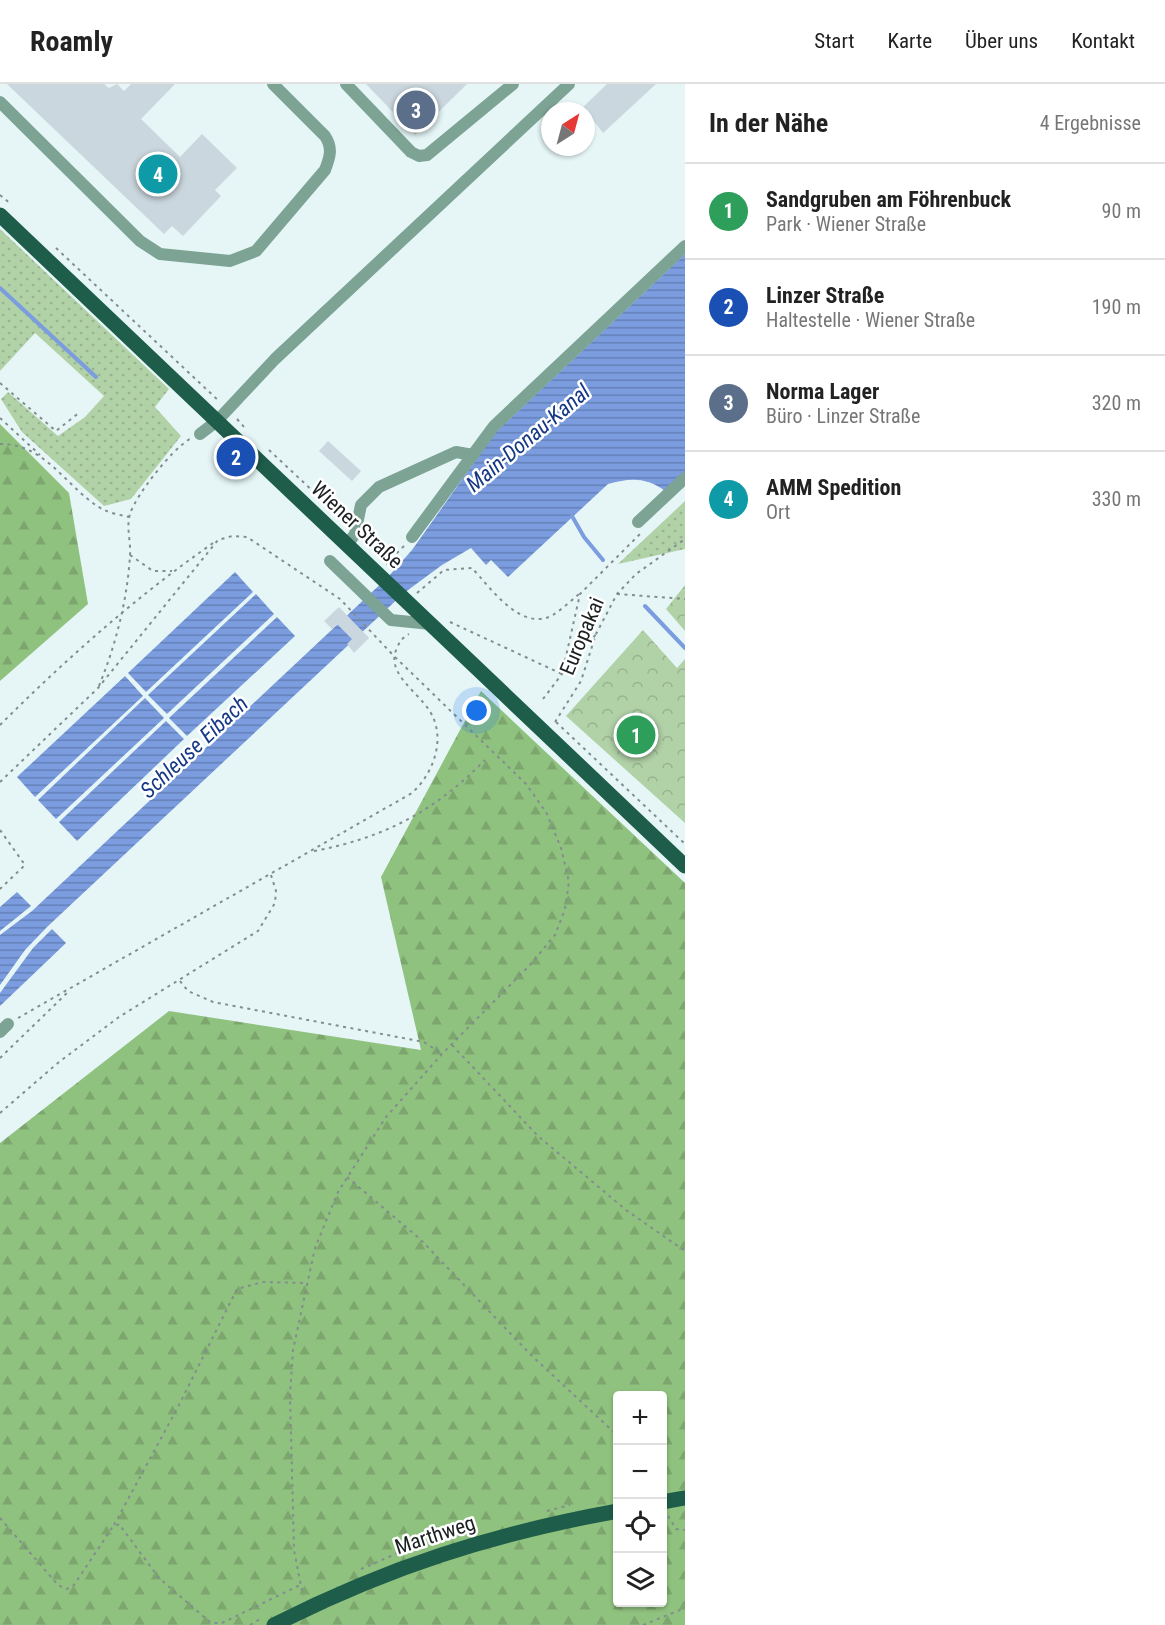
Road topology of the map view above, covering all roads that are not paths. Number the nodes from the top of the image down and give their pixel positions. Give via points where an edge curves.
1 (273, 84) edge
2 (346, 84) edge
3 (513, 84) edge
4 (569, 84) edge
5 (0, 102) edge
6 (0, 215) edge
7 (685, 246) edge
8 (217, 422) junction
9 (200, 434) road end
10 (473, 455) junction
11 (685, 478) edge
12 (642, 525) road end
13 (412, 537) road end
14 (347, 545) junction
15 (330, 561) dead end
16 (431, 624) junction
17 (685, 866) edge
18 (685, 1498) edge
19 (667, 1501) edge
20 (613, 1512) edge
21 (274, 1625) edge

1 - 5 street via 325,136 331,145 330,157 325,170 256,251 230,261 160,254 140,241
2 - 3 street via 418,156 427,155
4 - 8 street via 275,359
6 - 8 main road, Wiener Straße
7 - 10 street via 494,426
8 - 9 street
8 - 14 main road, Wiener Straße
10 - 13 street
10 - 14 street via 456,452 380,487 362,505 355,534
11 - 12 street
14 - 16 main road, Wiener Straße via 412,599
15 - 16 street via 390,620
16 - 17 main road, Wiener Straße
18 - 19 main road
20 - 21 main road, Marthweg via 444,1552 366,1581

